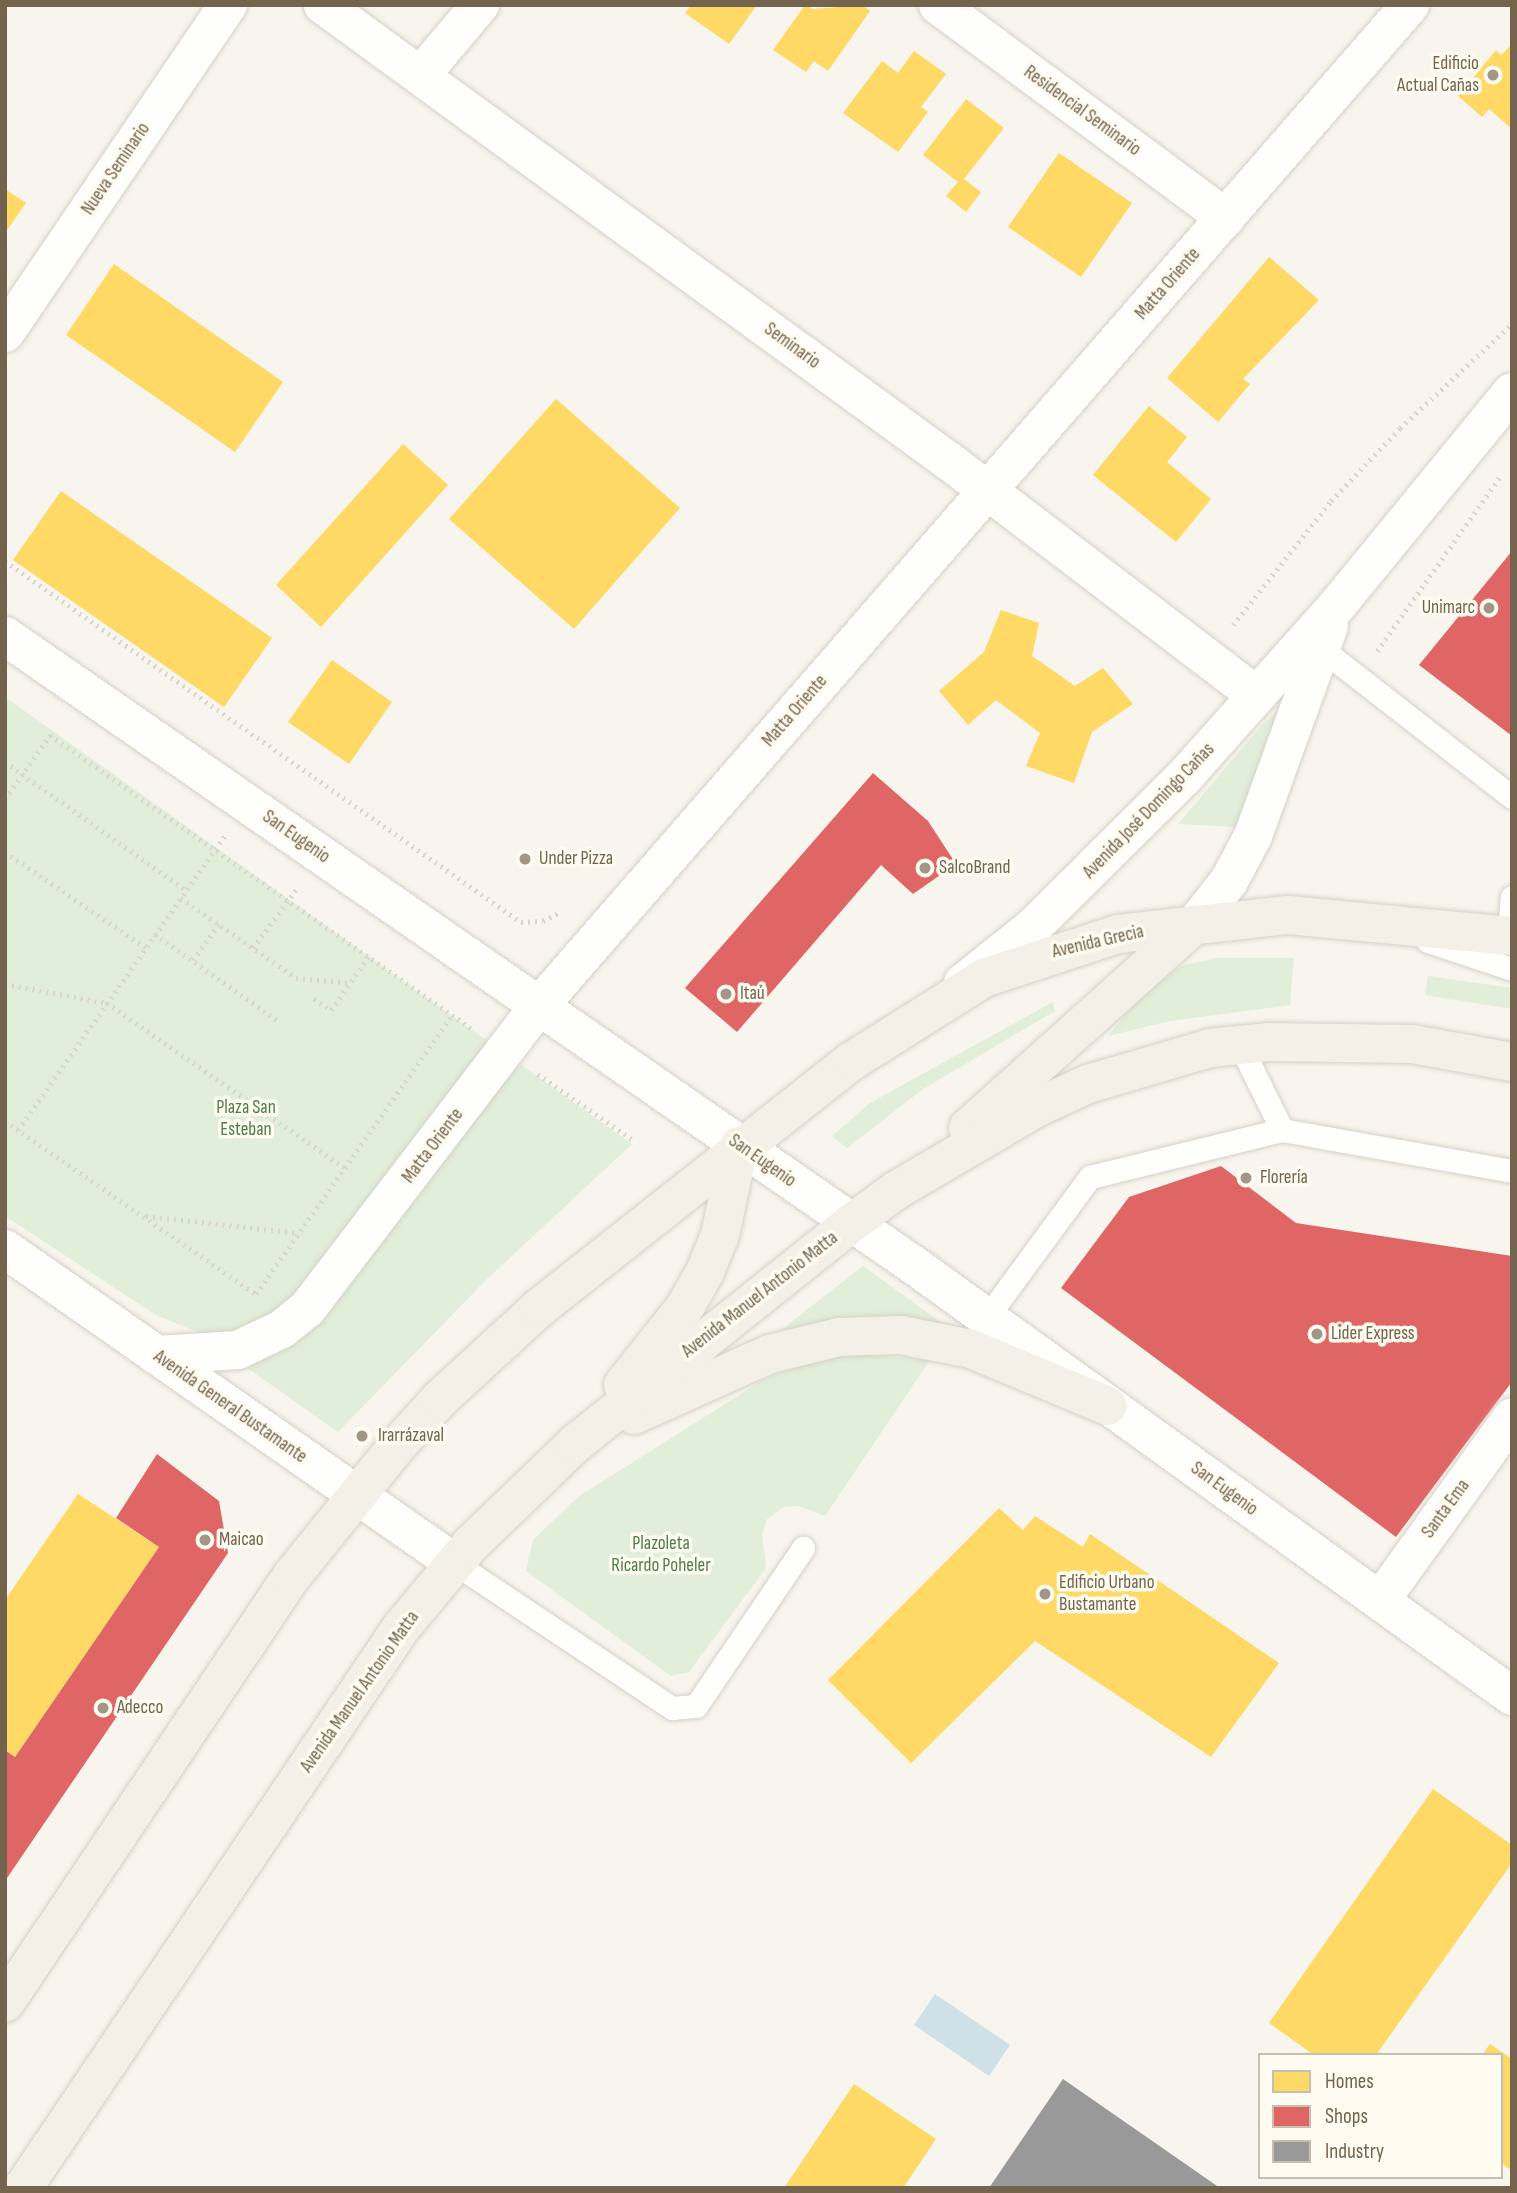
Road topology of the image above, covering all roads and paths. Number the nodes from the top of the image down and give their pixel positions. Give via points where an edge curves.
1 (228, 5) edge
2 (323, 5) edge
3 (480, 5) edge
4 (938, 5) edge
5 (1410, 5) edge
6 (421, 75) junction
7 (1226, 218) junction
8 (1512, 324) edge
9 (5, 332) edge
10 (1512, 391) edge
11 (1508, 466) dead end
12 (987, 491) junction
13 (5, 561) edge
14 (1340, 602) junction
15 (5, 636) edge
16 (1319, 648) junction
17 (1208, 660) junction
18 (1360, 677) junction
19 (1255, 694) junction
20 (5, 761) edge
21 (23, 774) junction
22 (1512, 797) edge
23 (5, 799) edge
24 (248, 803) junction
25 (215, 850) junction
26 (5, 852) edge
27 (321, 855) junction
28 (186, 890) junction
29 (1512, 897) edge
30 (181, 898) junction
31 (288, 901) junction
32 (558, 913) dead end
33 (219, 924) junction
34 (1195, 924) junction
35 (155, 934) junction
36 (1511, 947) edge
37 (146, 948) junction
38 (253, 948) junction
39 (368, 957) junction
40 (193, 960) junction
41 (5, 984) edge
42 (350, 984) junction
43 (314, 999) dead end
44 (940, 1002) junction
45 (107, 1003) junction
46 (539, 1006) junction
47 (453, 1015) junction
48 (277, 1020) dead end
49 (478, 1033) dead end
50 (1240, 1045) junction
51 (1512, 1062) edge
52 (535, 1072) dead end
53 (5, 1121) edge
54 (18, 1130) junction
55 (1282, 1130) junction
56 (632, 1139) dead end
57 (739, 1146) junction
58 (345, 1168) junction
59 (1512, 1171) edge
60 (895, 1191) junction
61 (143, 1216) junction
62 (852, 1223) junction
63 (299, 1233) junction
64 (5, 1249) edge
65 (987, 1317) junction
66 (156, 1354) junction
67 (1108, 1406) junction
68 (1512, 1417) edge
69 (576, 1443) junction
70 (355, 1496) junction
71 (803, 1548) dead end
72 (456, 1563) junction
73 (1380, 1601) junction
74 (1512, 1696) edge
75 (5, 2003) edge
76 (23, 2188) edge

1 - 9 street, Nueva Seminario
2 - 6 street, Seminario
3 - 6 street
4 - 7 street, Residencial Seminario
5 - 7 street, Matta Oriente
6 - 12 street, Seminario
7 - 12 street, Matta Oriente
8 - 17 path via 1400,428 1331,501
10 - 14 street, Avenida José Domingo Cañas
11 - 18 path
12 - 17 street, Seminario
12 - 46 street, Matta Oriente
13 - 32 path via 521,922 542,921
14 - 16 street, Avenida José Domingo Cañas
14 - 19 street, Avenida José Domingo Cañas
15 - 24 street, San Eugenio
16 - 18 lane
16 - 34 street, Avenida José Domingo Cañas via 1253,836 1229,881
17 - 19 street, Seminario
18 - 22 lane
19 - 44 street, Avenida José Domingo Cañas via 1186,775 1093,871 1032,928
20 - 21 path
21 - 23 path
21 - 25 path via 50,735
21 - 28 path
24 - 25 path
24 - 27 street, San Eugenio
25 - 28 path
25 - 31 path
26 - 37 path
27 - 31 path
27 - 46 street, San Eugenio
28 - 30 path
29 - 36 lane
30 - 33 path
30 - 35 path
31 - 38 path
31 - 39 path
33 - 38 path
33 - 40 path
34 - 36 main road, Avenida Grecia via 1288,915 1366,920
34 - 44 main road, Avenida Grecia via 1118,934 1072,946 984,978
34 - 60 main road
35 - 37 path
35 - 40 path
37 - 45 path
38 - 42 path via 296,978
39 - 42 path
39 - 47 path
40 - 48 path
41 - 45 path
42 - 43 path via 331,1010
44 - 57 main road, Avenida Grecia
45 - 54 path
45 - 58 path
46 - 57 street, San Eugenio
46 - 66 street, Matta Oriente via 307,1309 282,1329 238,1350
47 - 49 path
47 - 58 path
50 - 51 main road via 1412,1044
50 - 55 lane
50 - 60 main road via 1210,1048 1088,1084 1025,1114
52 - 56 path
53 - 54 path
54 - 61 path
55 - 59 lane
55 - 65 lane via 1090,1177
57 - 62 street, San Eugenio
57 - 69 main road via 720,1235 705,1272 685,1307
57 - 70 main road via 488,1353 440,1399
58 - 63 path
60 - 62 main road
61 - 63 path
61 - 63 path via 256,1294
62 - 65 street, San Eugenio
62 - 69 main road, Avenida Manuel Antonio Matta
64 - 66 street, Avenida General Bustamante
65 - 67 street, San Eugenio
66 - 70 street, Avenida General Bustamante
67 - 69 main road via 971,1349 901,1335 839,1337 734,1368
67 - 73 street, San Eugenio
68 - 73 street, Santa Ema
69 - 72 main road, Avenida Manuel Antonio Matta via 498,1514
70 - 72 street, Avenida General Bustamante
70 - 75 main road via 290,1577
71 - 72 lane via 696,1706 672,1708
72 - 76 main road, Avenida Manuel Antonio Matta via 401,1628
73 - 74 street, San Eugenio

